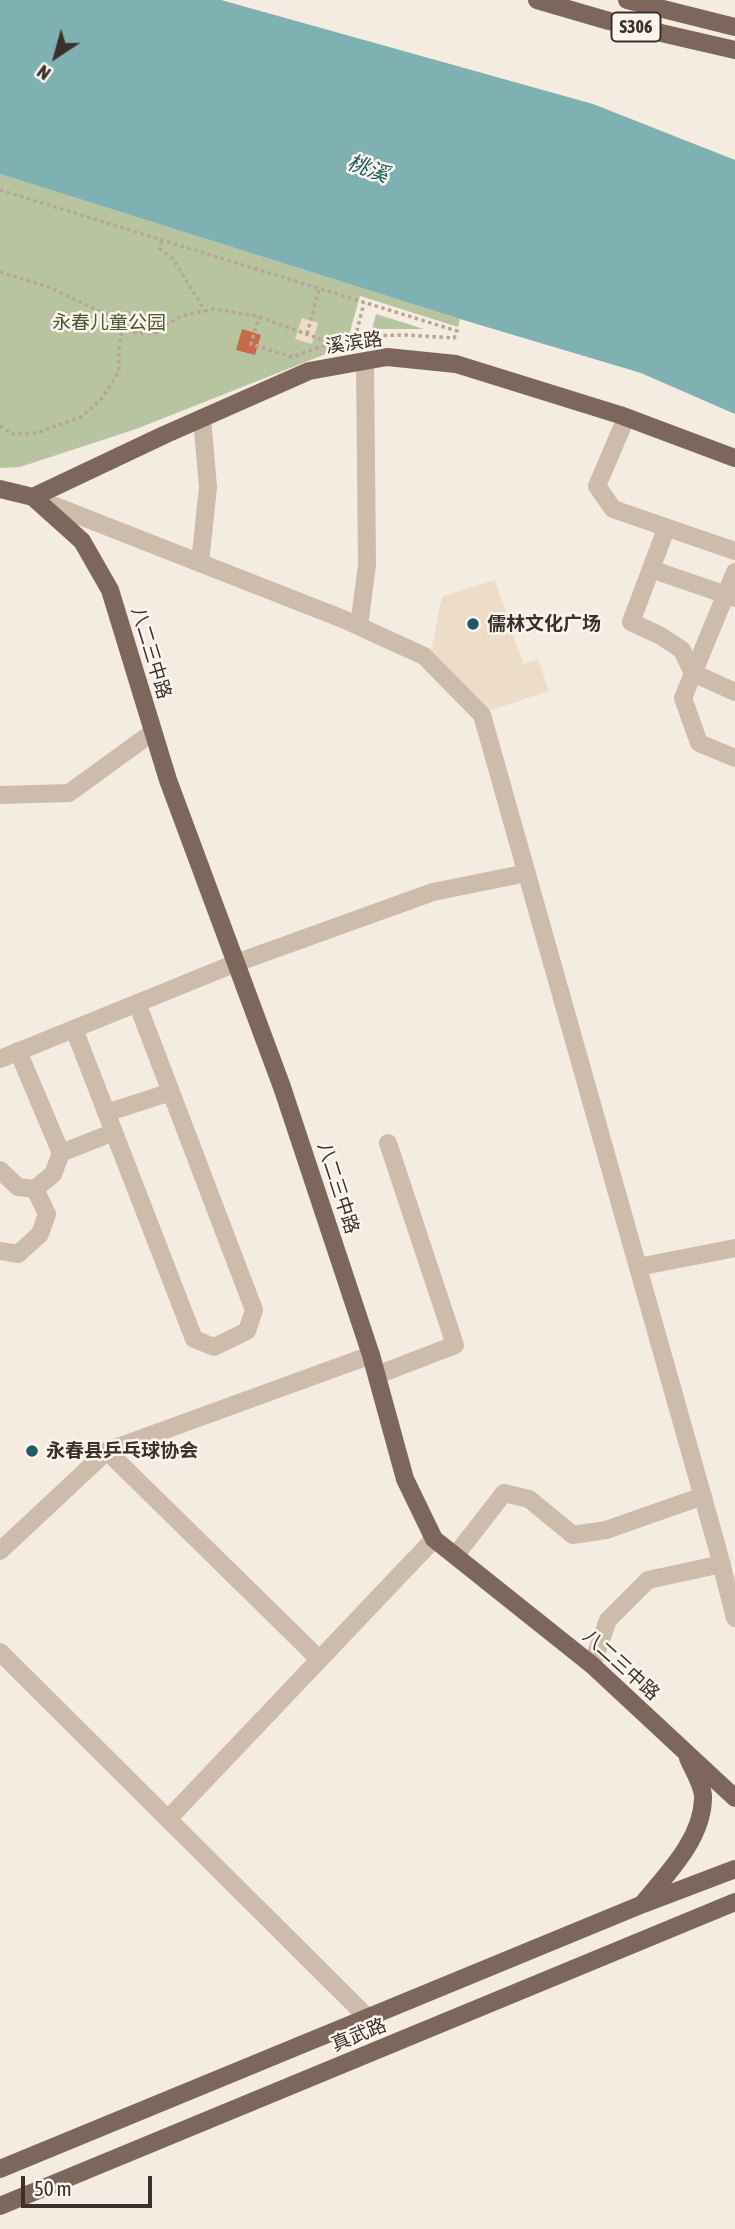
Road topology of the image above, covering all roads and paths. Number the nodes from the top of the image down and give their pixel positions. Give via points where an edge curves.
1 (537, 0) edge
2 (627, 0) edge
3 (735, 27) edge
4 (735, 50) edge
5 (0, 190) edge
6 (161, 241) junction
7 (0, 272) edge
8 (319, 289) junction
9 (364, 303) junction
10 (205, 311) junction
11 (259, 317) junction
12 (123, 326) junction
13 (307, 334) junction
14 (355, 338) junction
15 (331, 343) junction
16 (365, 362) junction
17 (341, 366) junction
18 (202, 418) junction
19 (626, 418) junction
20 (0, 426) edge
21 (735, 458) edge
22 (0, 489) edge
23 (33, 497) junction
24 (666, 529) junction
25 (735, 551) edge
26 (200, 563) junction
27 (651, 569) junction
28 (735, 572) edge
29 (730, 597) edge
30 (359, 626) junction
31 (694, 673) junction
32 (735, 692) edge
33 (153, 732) junction
34 (735, 758) edge
35 (0, 795) edge
36 (527, 873) junction
37 (236, 963) junction
38 (137, 1003) junction
39 (74, 1029) junction
40 (18, 1051) junction
41 (0, 1059) edge
42 (171, 1092) junction
43 (106, 1113) junction
44 (114, 1132) junction
45 (388, 1143) dead end
46 (61, 1153) junction
47 (0, 1170) edge
48 (35, 1189) junction
49 (735, 1248) edge
50 (0, 1251) edge
51 (638, 1267) junction
52 (371, 1355) junction
53 (377, 1375) junction
54 (107, 1451) junction
55 (703, 1496) junction
56 (434, 1539) junction
57 (0, 1551) edge
58 (455, 1556) junction
59 (722, 1564) junction
60 (735, 1618) edge
61 (0, 1652) edge
62 (319, 1659) junction
63 (592, 1665) junction
64 (687, 1755) junction
65 (735, 1798) edge
66 (168, 1819) junction
67 (735, 1869) edge
68 (735, 1902) edge
69 (643, 1904) junction
70 (367, 2017) junction
71 (0, 2169) edge
72 (0, 2206) edge

1 - 4 main road, S306
2 - 3 main road, S306
5 - 6 path
6 - 8 path
6 - 10 path via 160,249 173,259
7 - 12 path via 48,287
8 - 9 path
8 - 13 path
9 - 14 path
9 - 14 path via 457,331 454,338
10 - 11 path
10 - 12 path via 181,316 153,334
11 - 13 path
11 - 15 path via 251,344 292,356
12 - 20 path via 119,372 102,398 81,417 36,433 12,434
13 - 15 path
14 - 15 path
15 - 17 path
16 - 17 main road, 溪滨路
16 - 19 main road, 溪滨路 via 387,357 456,364
16 - 30 street via 367,565
17 - 18 main road, 溪滨路 via 309,371
18 - 23 main road, 溪滨路
18 - 26 street via 208,486
19 - 21 main road, 溪滨路
19 - 24 street via 597,486 613,509
22 - 23 main road, 八二三中路
23 - 26 street, 八二三中路
23 - 33 main road, 八二三中路 via 82,541 110,590
24 - 25 street
24 - 27 street
26 - 30 street, 八二三中路
27 - 29 street
27 - 31 street via 631,622 682,650
28 - 29 street
29 - 31 street
30 - 36 street, 八二三中路 via 424,656 482,715
31 - 32 street
31 - 34 street via 683,698 699,743
33 - 35 street via 69,793
33 - 37 main road, 八二三中路
36 - 37 street via 433,892
36 - 51 street, 八二三中路
37 - 38 street
37 - 52 main road, 八二三中路
38 - 39 street
38 - 42 street
39 - 40 street
39 - 43 street
40 - 41 street
40 - 46 street
42 - 43 street
42 - 44 street via 254,1310 247,1331 214,1347 194,1339
43 - 44 street
44 - 46 street
45 - 53 street via 455,1345
46 - 48 street via 53,1174
47 - 48 street via 18,1187
48 - 50 street via 47,1213 40,1234 18,1254
49 - 51 street
51 - 55 street, 八二三中路
52 - 53 main road, 八二三中路
52 - 54 street
53 - 56 main road, 八二三中路 via 405,1479
54 - 57 street
54 - 62 street
55 - 58 street via 606,1530 573,1535 529,1499 504,1493
55 - 59 street, 八二三中路
56 - 58 main road, 八二三中路
56 - 62 street
58 - 63 main road, 八二三中路
59 - 60 street, 八二三中路
59 - 63 street via 648,1580 608,1620
61 - 66 street
62 - 66 street
63 - 64 main road, 八二三中路
64 - 65 main road, 八二三中路
64 - 69 main road via 704,1797 698,1824 680,1858
66 - 70 street
67 - 69 main road, 真武路
68 - 72 main road, 真武路
69 - 70 main road, 真武路
70 - 71 main road, 真武路

